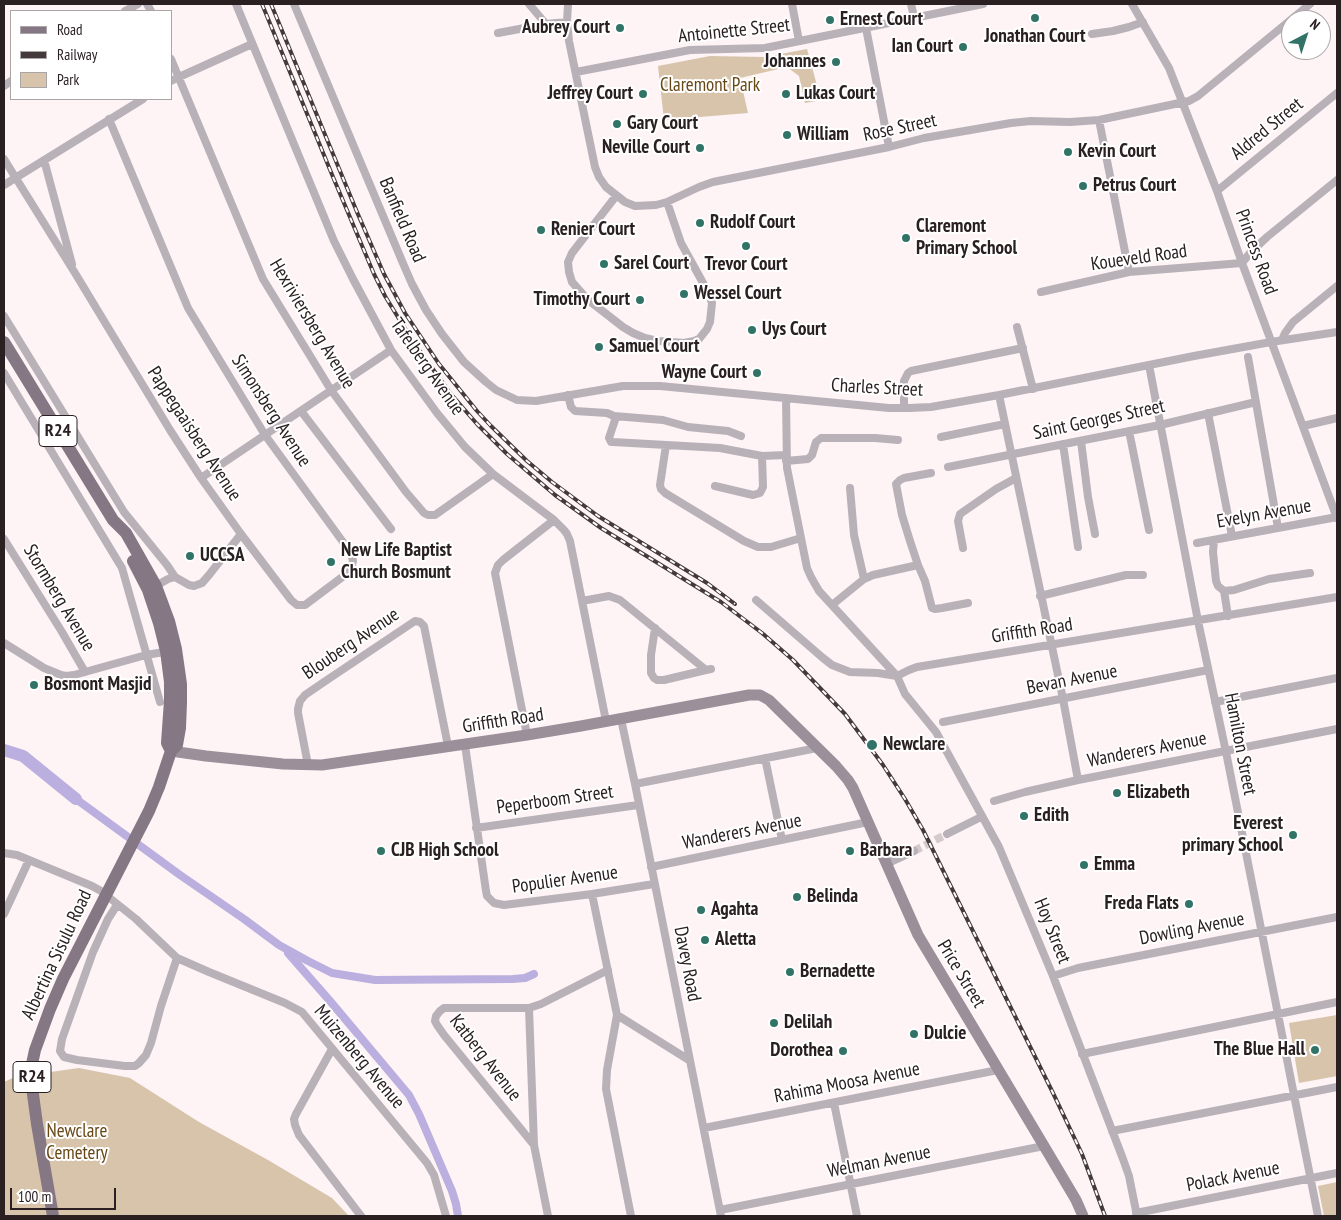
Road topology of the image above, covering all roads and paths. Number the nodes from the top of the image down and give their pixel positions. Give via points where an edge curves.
1 (138, 4) edge
2 (236, 4) edge
3 (294, 4) edge
4 (529, 4) edge
5 (568, 4) edge
6 (792, 4) edge
7 (911, 4) edge
8 (984, 4) edge
9 (1132, 4) edge
10 (1310, 4) edge
11 (127, 10) edge
12 (914, 17) junction
13 (567, 22) junction
14 (1143, 22) junction
15 (546, 24) junction
16 (866, 28) junction
17 (498, 33) dead end
18 (1092, 34) dead end
19 (799, 41) junction
20 (252, 44) junction
21 (172, 61) edge
22 (576, 72) junction
23 (179, 76) junction
24 (172, 80) edge
25 (1337, 93) edge
26 (141, 100) edge
27 (1182, 102) junction
28 (109, 119) junction
29 (1099, 120) junction
30 (889, 147) junction
31 (4, 159) edge
32 (44, 160) junction
33 (15, 178) junction
34 (1337, 180) edge
35 (4, 185) edge
36 (1217, 191) junction
37 (616, 196) junction
38 (667, 202) junction
39 (1242, 263) junction
40 (1129, 272) junction
41 (75, 273) junction
42 (1337, 286) edge
43 (1041, 292) dead end
44 (4, 316) edge
45 (1017, 327) dead end
46 (1337, 332) edge
47 (1282, 340) junction
48 (4, 342) edge
49 (1272, 342) junction
50 (1023, 348) junction
51 (391, 350) junction
52 (1248, 357) dead end
53 (1148, 366) junction
54 (4, 373) edge
55 (1033, 389) junction
56 (331, 390) junction
57 (568, 395) junction
58 (999, 396) junction
59 (786, 398) junction
60 (536, 400) joint
61 (1256, 402) junction
62 (904, 408) junction
63 (301, 411) junction
64 (1208, 413) junction
65 (614, 416) junction
66 (1337, 418) edge
67 (1005, 424) junction
68 (1160, 425) junction
69 (1303, 426) junction
70 (1129, 431) junction
71 (265, 435) junction
72 (741, 436) dead end
73 (942, 437) dead end
74 (898, 440) dead end
75 (1081, 441) junction
76 (1063, 444) junction
77 (666, 445) junction
78 (1012, 455) junction
79 (762, 456) junction
80 (786, 458) junction
81 (948, 467) dead end
82 (931, 473) dead end
83 (493, 474) junction
84 (201, 478) junction
85 (1016, 478) junction
86 (715, 486) dead end
87 (850, 488) dead end
88 (1334, 500) edge
89 (1337, 518) edge
90 (554, 520) junction
91 (1278, 528) junction
92 (391, 529) dead end
93 (1149, 530) dead end
94 (241, 534) junction
95 (1095, 534) dead end
96 (1232, 536) junction
97 (801, 538) junction
98 (4, 539) edge
99 (1214, 540) junction
100 (1197, 543) dead end
101 (1078, 547) dead end
102 (963, 548) dead end
103 (918, 565) junction
104 (1310, 573) dead end
105 (1143, 575) dead end
106 (175, 577) junction
107 (864, 579) junction
108 (152, 588) junction
109 (1224, 591) junction
110 (1040, 596) junction
111 (1337, 598) edge
112 (756, 600) dead end
113 (582, 601) junction
114 (968, 603) dead end
115 (832, 605) junction
116 (1228, 616) junction
117 (1198, 621) junction
118 (655, 628) junction
119 (4, 643) edge
120 (1051, 646) junction
121 (171, 650) junction
122 (146, 655) junction
123 (1208, 670) junction
124 (85, 672) junction
125 (897, 676) junction
126 (1337, 678) edge
127 (1062, 699) junction
128 (160, 702) dead end
129 (1215, 702) junction
130 (621, 719) junction
131 (606, 721) junction
132 (943, 722) dead end
133 (1337, 730) edge
134 (527, 735) junction
135 (465, 745) junction
136 (448, 746) junction
137 (817, 748) junction
138 (171, 751) junction
139 (1226, 752) junction
140 (765, 758) junction
141 (308, 765) junction
142 (1078, 780) junction
143 (635, 784) junction
144 (994, 801) dead end
145 (638, 805) junction
146 (982, 817) junction
147 (868, 822) junction
148 (476, 828) junction
149 (947, 834) tunnel mouth
150 (782, 840) junction
151 (914, 851) tunnel mouth
152 (4, 852) edge
153 (30, 860) junction
154 (886, 864) junction
155 (651, 866) junction
156 (654, 884) junction
157 (592, 894) junction
158 (106, 895) junction
159 (117, 905) junction
160 (4, 914) edge
161 (1337, 917) edge
162 (1261, 932) junction
163 (178, 958) junction
164 (608, 970) junction
165 (1053, 976) junction
166 (1337, 1002) edge
167 (529, 1008) junction
168 (1278, 1014) junction
169 (617, 1015) junction
170 (332, 1049) junction
171 (1082, 1054) junction
172 (689, 1060) junction
173 (998, 1070) junction
174 (1337, 1087) edge
175 (1294, 1096) junction
176 (834, 1103) junction
177 (704, 1128) junction
178 (1112, 1130) junction
179 (534, 1145) junction
180 (1044, 1146) junction
181 (1337, 1173) edge
182 (1310, 1178) junction
183 (850, 1184) junction
184 (720, 1213) edge
185 (1136, 1214) edge
186 (53, 1216) edge
187 (361, 1216) edge
188 (446, 1216) edge
189 (548, 1216) edge
190 (630, 1216) edge
191 (857, 1216) edge
192 (1083, 1216) edge
193 (1318, 1216) edge

1 - 11 street
2 - 20 street, Tafelberg Avenue
3 - 60 street, Banfield Road via 405,268 426,310 464,362 486,382 517,400
4 - 15 street
5 - 13 street, Rose Street
6 - 19 street
7 - 12 street
8 - 12 street, Antoinette Street
9 - 14 street, Princess Road
10 - 27 street, Rose Street via 1198,96
12 - 16 street, Antoinette Street
13 - 15 street
13 - 22 street, Rose Street
14 - 18 street
14 - 27 street, Princess Road via 1165,60
15 - 17 street
16 - 19 street, Antoinette Street
16 - 30 street
19 - 22 street, Antoinette Street via 765,48 690,50
20 - 23 street
20 - 51 street, Tafelberg Avenue via 334,242
21 - 23 street, Hexriviersberg Avenue
22 - 37 street, Rose Street via 595,167 606,187
23 - 24 street
23 - 56 street, Hexriviersberg Avenue via 263,279
25 - 36 street, Aldred Street
26 - 28 street
27 - 29 street, Rose Street
27 - 36 street, Princess Road
28 - 32 street
28 - 71 street, Simonsberg Avenue via 188,308
29 - 30 street, Rose Street via 1011,123
29 - 40 street
30 - 38 street, Rose Street via 713,182
31 - 33 street, Pappegaaisberg Avenue
32 - 33 street
32 - 41 street, Pappegaaisberg Avenue
33 - 35 street
33 - 41 street, Pappegaaisberg Avenue
34 - 39 street via 1261,242
36 - 39 street, Princess Road
37 - 38 street, Rose Street via 635,206
37 - 38 street via 572,253 568,262 572,282 587,299 633,333 658,341 694,341 707,329 712,303 681,243
39 - 40 street, Koueveld Road
39 - 49 street, Princess Road
40 - 43 street, Koueveld Road
41 - 84 street, Pappegaaisberg Avenue
42 - 47 street via 1293,322
44 - 106 street via 124,512
45 - 50 street
46 - 47 street, Charles Street
47 - 49 street, Charles Street
48 - 108 main road, Albertina Sisulu Road / R24 via 113,520 126,533
49 - 53 street, Charles Street
49 - 69 street, Princess Road
50 - 55 street
50 - 62 street via 908,373 904,381
51 - 56 street
51 - 83 street, Tafelberg Avenue via 452,432
52 - 61 street
53 - 55 street, Charles Street
53 - 68 street, Hamilton Street
54 - 122 street via 119,562
55 - 58 street, Charles Street
56 - 63 street
56 - 83 street, Hexriviersberg Avenue via 424,513 435,515
57 - 59 street, Charles Street via 611,387 660,386
57 - 60 street, Charles Street
57 - 65 street via 575,411
58 - 62 street, Charles Street
58 - 67 street
59 - 62 street, Charles Street
59 - 80 street, Hoy Street
61 - 64 street, Saint Georges Street
61 - 91 street
63 - 71 street
63 - 92 street
64 - 68 street, Saint Georges Street
64 - 96 street
65 - 72 street via 663,420
65 - 77 street via 611,442
66 - 69 street
67 - 73 street
67 - 78 street
68 - 70 street, Saint Georges Street
68 - 117 street, Hamilton Street
69 - 88 street, Princess Road
70 - 75 street, Saint Georges Street
70 - 93 street
71 - 84 street
71 - 94 street, Simonsberg Avenue via 344,542 353,564 310,602 298,604 291,600
74 - 80 street via 821,438 808,459
75 - 76 street, Saint Georges Street
75 - 95 street
76 - 78 street, Saint Georges Street
76 - 101 street
77 - 79 street via 720,448
77 - 97 street via 660,486 665,494 758,547 771,547
78 - 81 street, Saint Georges Street
78 - 85 street
79 - 80 street
79 - 86 street via 763,487 760,493 753,495
80 - 97 street, Hoy Street
82 - 103 street via 904,478 896,484
83 - 90 street, Tafelberg Avenue
84 - 94 street, Pappegaaisberg Avenue
85 - 102 street via 960,514 958,521
85 - 110 street
87 - 107 street via 854,535
88 - 89 street, Princess Road
89 - 91 street, Evelyn Avenue
90 - 113 street, Tafelberg Avenue via 570,541
90 - 134 street via 503,560 495,573
91 - 96 street, Evelyn Avenue
94 - 106 street via 202,583 189,585
96 - 99 street, Evelyn Avenue
97 - 115 street, Hoy Street via 811,577
98 - 124 street, Stormberg Avenue
99 - 100 street, Evelyn Avenue
99 - 109 street via 1216,581
103 - 107 street
103 - 114 street via 932,608
104 - 109 street via 1269,579
105 - 110 street via 1126,575
106 - 108 street
107 - 115 street
108 - 121 main road, Albertina Sisulu Road / R24 via 160,623
109 - 116 street
110 - 120 street
111 - 116 street, Griffith Road
112 - 125 street, Griffith Road via 832,665 850,672
113 - 118 street via 614,597
113 - 131 street, Tafelberg Avenue
115 - 125 street, Hoy Street
116 - 117 street, Griffith Road
117 - 120 street, Griffith Road
117 - 123 street, Hamilton Street
118 - 118 street via 651,655 654,678 664,680 708,670
119 - 124 street via 51,672 66,676
120 - 125 street, Griffith Road via 917,667
120 - 127 street
121 - 122 street, Stormberg Avenue
121 - 138 main road, Albertina Sisulu Road / R24 via 167,743
122 - 124 street, Stormberg Avenue
122 - 128 street
123 - 127 street, Bevan Avenue
123 - 129 street, Hamilton Street
125 - 146 street, Hoy Street via 905,694 936,732
126 - 129 street
127 - 132 street, Bevan Avenue
127 - 142 street
129 - 139 street, Hamilton Street
130 - 131 street, Griffith Road
130 - 137 street, Griffith Road via 755,694 769,700
130 - 143 street, Davey Road
131 - 134 street, Griffith Road
133 - 139 street, Wanderers Avenue
134 - 135 street, Griffith Road
135 - 136 street, Griffith Road
135 - 148 street, Populier Avenue
136 - 141 street, Griffith Road
136 - 141 street, Blouberg Avenue via 424,626 414,620 300,701 298,714
137 - 140 street
137 - 147 street, Price Street via 848,780
138 - 141 street, Griffith Road
138 - 158 main road, Albertina Sisulu Road / R24 via 159,787
139 - 142 street, Wanderers Avenue
139 - 162 street, Hamilton Street
140 - 143 street
140 - 150 street
142 - 144 street, Wanderers Avenue
143 - 145 street, Davey Road
145 - 148 street, Peperboom Street
145 - 155 street, Davey Road
146 - 149 street
146 - 165 street, Hoy Street via 999,847
147 - 150 street, Wanderers Avenue
147 - 154 street, Price Street
148 - 157 street, Populier Avenue via 487,896 494,903 504,905
150 - 155 street, Wanderers Avenue
151 - 154 street
152 - 153 street, Muizenberg Avenue
153 - 158 street, Muizenberg Avenue
153 - 160 street
154 - 173 street, Price Street via 918,935
155 - 156 street, Davey Road
156 - 157 street, Populier Avenue
156 - 172 street, Davey Road
157 - 164 street
158 - 159 street, Muizenberg Avenue
158 - 186 main road, Albertina Sisulu Road / R24 via 60,986 39,1036 34,1057 32,1087
159 - 163 street, Muizenberg Avenue
159 - 163 street, Albertina Sisulu Road via 84,974 60,1044 61,1054 68,1058 125,1066 135,1066 143,1060
161 - 162 street, Dowling Avenue
162 - 165 street, Dowling Avenue
162 - 168 street, Hamilton Street
163 - 170 street, Muizenberg Avenue via 298,1009
164 - 167 street, Katberg Avenue
164 - 169 street
165 - 171 street, Hoy Street
166 - 168 street
167 - 179 street
167 - 179 street, Katberg Avenue via 444,1008 435,1020
168 - 171 street
168 - 175 street, Hamilton Street
169 - 172 street
169 - 190 street via 606,1089
170 - 187 street via 296,1114 295,1125 299,1135
170 - 188 street, Muizenberg Avenue via 427,1163 434,1175
171 - 178 street, Hoy Street
172 - 177 street, Davey Road
173 - 176 street, Rahima Moosa Avenue
173 - 180 street, Price Street
174 - 175 street
175 - 178 street
175 - 182 street, Hamilton Street
176 - 177 street, Rahima Moosa Avenue
176 - 183 street
177 - 184 street, Davey Road
178 - 185 street, Hoy Street via 1129,1176
179 - 189 street
180 - 183 street, Welman Avenue
180 - 192 street, Price Street
181 - 182 street, Polack Avenue
182 - 185 street, Polack Avenue
182 - 193 street, Hamilton Street
183 - 184 street, Welman Avenue
183 - 191 street

